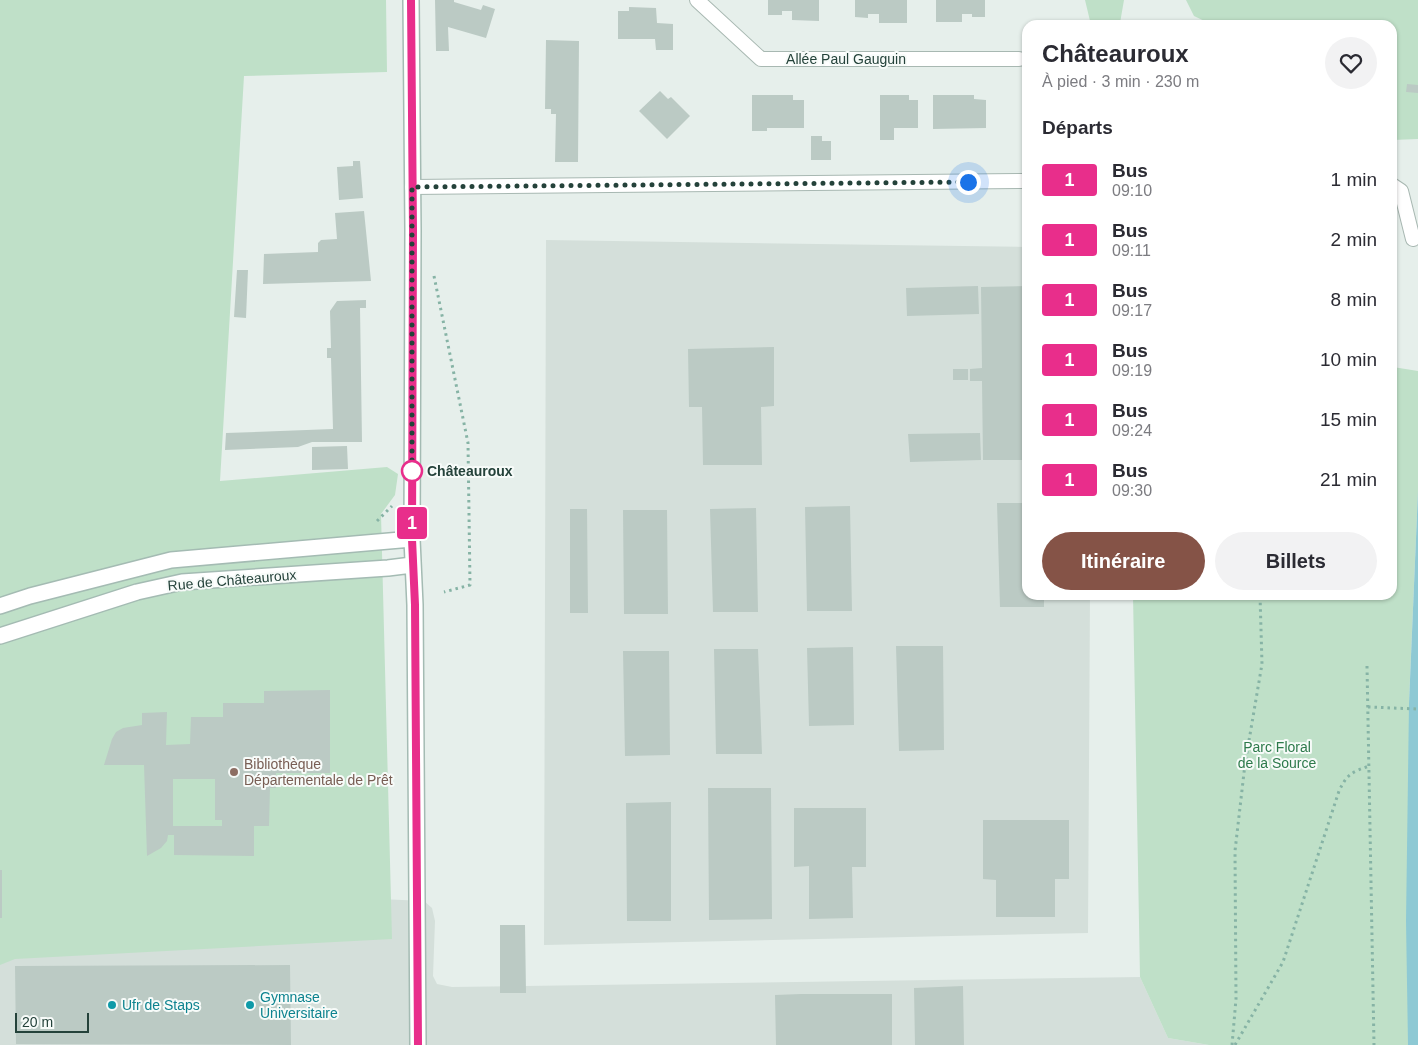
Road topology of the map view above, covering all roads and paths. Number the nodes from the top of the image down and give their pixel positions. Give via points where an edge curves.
1 (412, 0) edge
2 (697, 0) edge
3 (1019, 59) dead end
4 (1022, 181) edge
5 (412, 187) junction
6 (1397, 188) edge
7 (1413, 239) dead end
8 (433, 271) dead end
9 (412, 539) junction
10 (412, 565) junction
11 (444, 592) dead end
12 (1260, 600) edge
13 (0, 606) edge
14 (0, 636) edge
15 (1367, 666) dead end
16 (1368, 707) junction
17 (1418, 709) edge
18 (1369, 766) junction
19 (418, 1045) edge
20 (1233, 1045) edge
21 (1374, 1045) edge

1 - 5 main road
2 - 3 lane, Allée Paul Gauguin via 761,60
4 - 5 lane
5 - 9 main road
6 - 7 lane via 1401,191
8 - 11 path via 468,443 470,585
9 - 10 main road
9 - 13 main road, Rue de Châteauroux via 171,560
10 - 14 main road, Rue de Châteauroux via 182,582 137,592
10 - 19 main road
12 - 20 path via 1262,664 1245,764 1235,851 1236,1000
15 - 16 path
16 - 17 path
16 - 18 path
18 - 20 path via 1346,777 1338,791 1284,962
18 - 21 path

